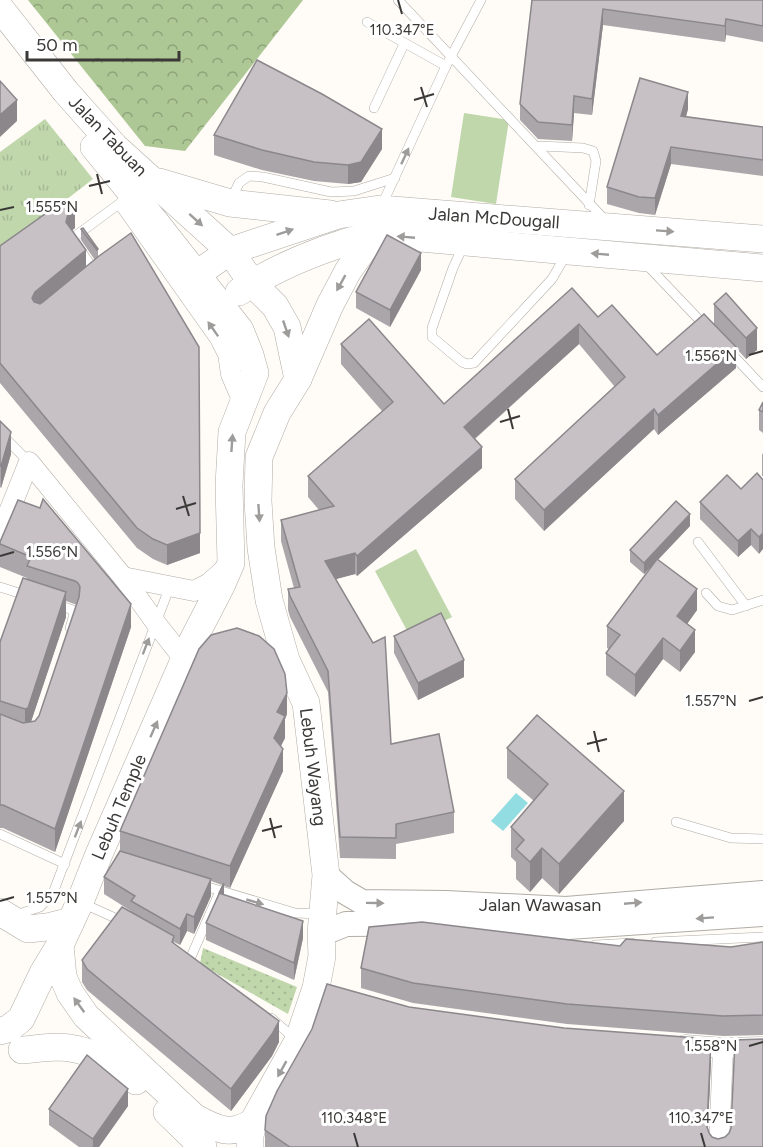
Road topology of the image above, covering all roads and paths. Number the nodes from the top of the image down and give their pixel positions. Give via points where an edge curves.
1 (398, 0) edge
2 (481, 0) edge
3 (0, 8) edge
4 (367, 22) dead end
5 (0, 38) edge
6 (405, 44) junction
7 (446, 66) junction
8 (374, 108) dead end
9 (540, 146) dead end
10 (395, 178) junction
11 (152, 180) junction
12 (121, 189) junction
13 (230, 203) junction
14 (338, 215) junction
15 (377, 222) junction
16 (586, 225) junction
17 (763, 239) edge
18 (625, 241) dead end
19 (465, 242) junction
20 (633, 249) dead end
21 (230, 251) junction
22 (568, 251) junction
23 (763, 268) edge
24 (95, 271) edge
25 (197, 274) junction
26 (252, 283) junction
27 (220, 305) junction
28 (714, 335) edge
29 (722, 344) edge
30 (298, 379) junction
31 (763, 387) edge
32 (243, 402) junction
33 (0, 433) edge
34 (29, 462) junction
35 (6, 504) edge
36 (0, 534) edge
37 (698, 542) dead end
38 (231, 563) junction
39 (123, 577) junction
40 (170, 586) junction
41 (0, 587) edge
42 (706, 593) dead end
43 (763, 600) edge
44 (746, 606) junction
45 (155, 622) junction
46 (224, 633) edge
47 (252, 636) edge
48 (66, 640) edge
49 (189, 649) junction
50 (286, 660) junction
51 (676, 822) dead end
52 (0, 834) edge
53 (763, 839) edge
54 (65, 864) junction
55 (326, 875) junction
56 (187, 881) edge
57 (220, 891) junction
58 (763, 893) edge
59 (4, 914) edge
60 (763, 914) edge
61 (70, 923) junction
62 (322, 924) junction
63 (134, 927) edge
64 (763, 937) edge
65 (588, 945) edge
66 (181, 954) edge
67 (190, 959) junction
68 (199, 965) edge
69 (261, 1010) edge
70 (0, 1031) edge
71 (298, 1041) junction
72 (667, 1044) edge
73 (120, 1047) junction
74 (763, 1047) edge
75 (723, 1048) junction
76 (11, 1053) edge
77 (194, 1117) junction
78 (251, 1134) edge
79 (203, 1147) edge
80 (719, 1147) edge

1 - 18 lane
2 - 7 lane
3 - 11 main road, Jalan Tabuan via 101,132
4 - 6 lane
5 - 12 main road, Jalan Tabuan
6 - 7 lane
6 - 8 lane
10 -> 7 lane
9 - 16 lane via 593,151 596,161
10 - 13 lane via 354,191 331,192 249,176 239,183
10 - 15 lane
11 - 13 main road
11 -> 21 main road, Jalan Tabuan
12 - 24 lane via 73,240
12 - 25 main road, Jalan Tabuan
32 -> 12 street via 220,339 141,237
13 - 14 main road
14 - 15 main road, Jalan McDougall
21 -> 14 main road, Jalan McDougall
15 - 16 main road, Jalan McDougall
19 -> 15 main road, Jalan McDougall
15 - 26 main road, Jalan McDougall
15 -> 30 main road, Lebuh Wayang via 330,305
16 -> 17 main road, Jalan McDougall
19 - 22 main road, Jalan McDougall
19 - 22 lane via 432,337 467,364 474,363 552,279
20 - 28 lane
21 - 25 main road, Jalan McDougall
21 - 26 main road, Jalan Tabuan
23 -> 22 main road, Jalan McDougall
25 - 27 main road, Jalan Tabuan
26 - 27 main road, Jalan McDougall
26 -> 30 main road via 275,306 286,327
27 - 32 main road via 240,330 255,373
29 - 31 lane
30 -> 50 main road, Lebuh Wayang via 277,413 259,457 261,548 269,600
38 -> 32 main road via 232,432
33 - 34 lane
34 - 35 street
34 - 39 street
35 - 36 street
37 - 44 lane
38 - 40 street via 194,591
38 - 49 main road
39 - 40 street
39 - 45 street
40 - 45 lane
41 - 48 lane via 73,610
42 - 44 lane via 718,606 732,610
43 - 44 lane
45 - 49 street
54 -> 45 lane
46 - 49 main road
47 - 50 main road
61 -> 49 main road, Lebuh Temple via 104,856
50 - 55 main road, Lebuh Wayang via 306,703
51 - 53 lane via 731,838
52 - 54 lane
54 - 59 lane via 52,893 40,907 26,913
55 -> 58 street, Jalan Wawasan via 362,902 566,909
55 - 62 main road, Lebuh Wayang
56 - 57 lane
57 -> 62 lane
57 - 67 lane
59 - 61 main road via 28,929
60 -> 62 street, Jalan Wawasan via 568,927
61 - 63 lane
61 - 70 main road, Lebuh Temple via 21,1019
73 -> 61 main road via 87,1016 63,977
62 - 71 main road, Lebuh Wayang via 327,991
64 - 65 lane
66 - 67 lane
67 - 68 lane
69 - 71 lane
71 -> 78 main road, Lebuh Wayang
72 - 75 street
73 - 76 main road via 100,1039 67,1037
73 - 77 main road
74 - 75 street
75 - 80 street
76 - 79 main road via 61,1047 108,1061 132,1077
77 - 78 main road via 225,1131 243,1129
77 - 79 main road

